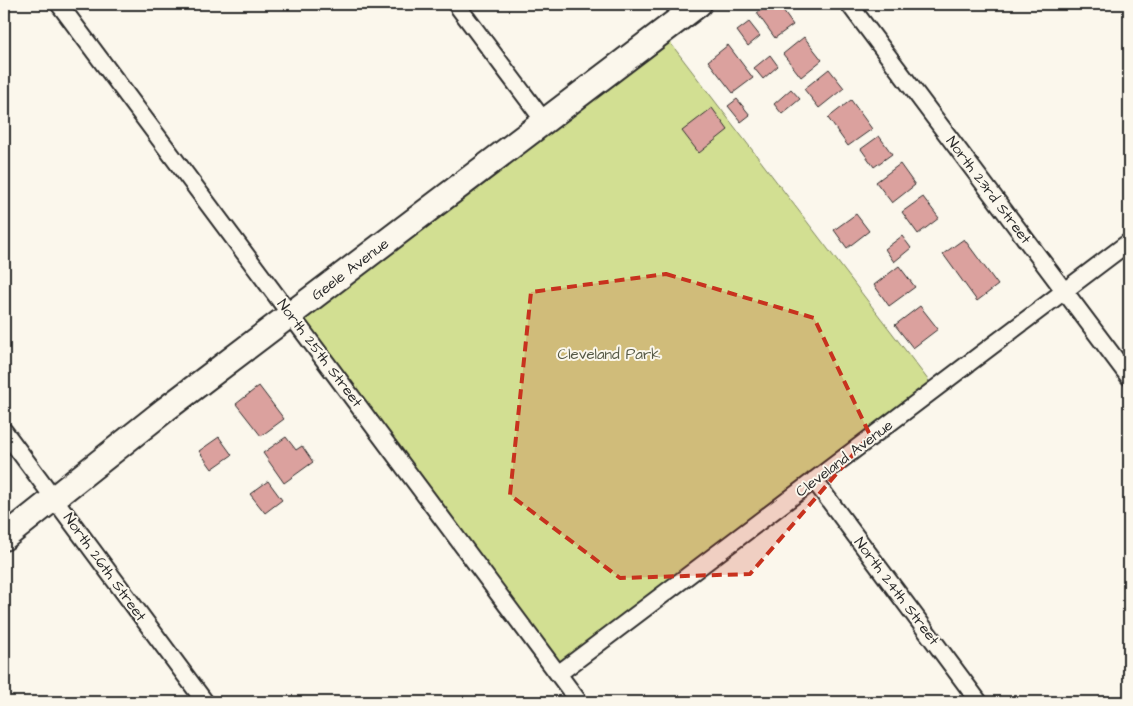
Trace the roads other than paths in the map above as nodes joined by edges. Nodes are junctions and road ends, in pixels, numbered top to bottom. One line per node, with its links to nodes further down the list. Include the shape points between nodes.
1 (59, 4): 8 (street, North 25th Street)
2 (456, 4): 5 (street)
3 (699, 4): 5 (street, Geele Avenue)
4 (849, 4): 7 (street, North 23rd Street)
5 (544, 121): 8 (street, Geele Avenue)
6 (1129, 242): 7 (street, Cleveland Avenue)
7 (1065, 291): 9 (street, North 23rd Street); 11 (street, Cleveland Avenue)
8 (291, 314): 12 (street, Geele Avenue); 14 (street, North 25th Street)
9 (1129, 377)
10 (4, 431): 12 (street, North 26th Street)
11 (814, 480): 14 (street, Cleveland Avenue); 17 (street, North 24th Street)
12 (54, 498): 13 (street, Geele Avenue); 15 (street, North 26th Street)
13 (4, 538)
14 (558, 674): 16 (street, North 25th Street)
15 (205, 702)
16 (580, 702)
17 (979, 702)

